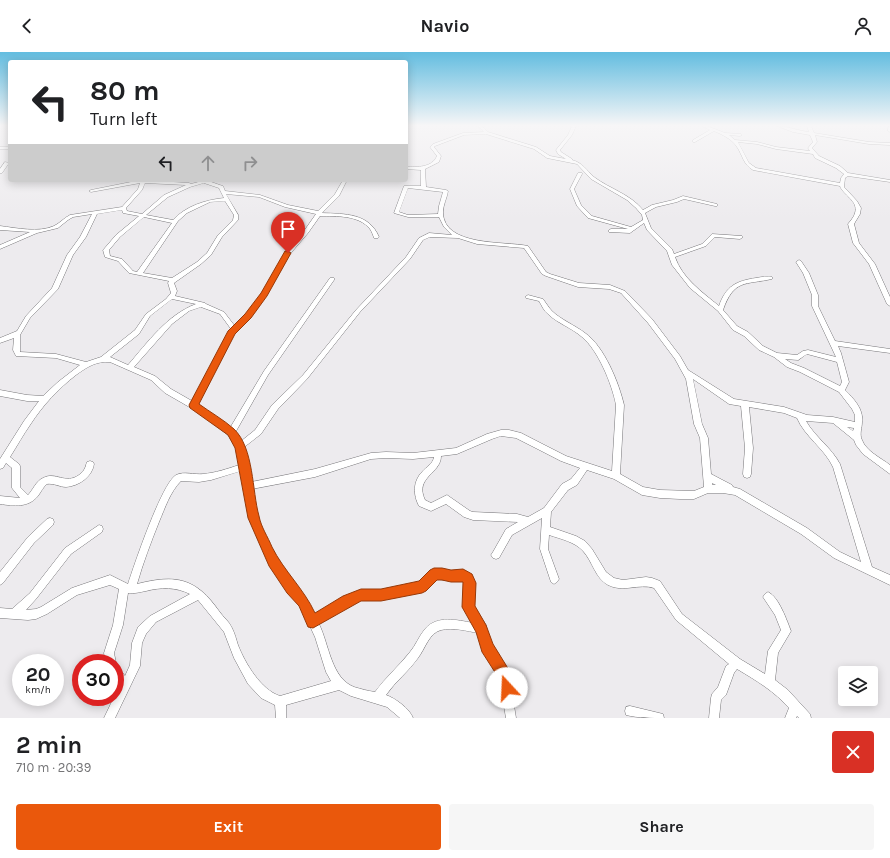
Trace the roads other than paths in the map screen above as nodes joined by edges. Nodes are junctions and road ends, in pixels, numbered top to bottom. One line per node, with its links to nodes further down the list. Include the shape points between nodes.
1 (438, 157): 11 (street, via 438,160)
2 (550, 157): 6 (street)
3 (565, 157): 6 (street)
4 (743, 157): 24 (street, via 746,163 755,169)
5 (820, 157): 14 (street)
6 (573, 162): 9 (street)
7 (0, 163): 8 (street)
8 (8, 163): 12 (street)
9 (582, 167): 13 (street); 15 (street)
10 (408, 168): 11 (street)
11 (423, 169): 25 (street)
12 (0, 172)
13 (580, 174): 15 (street); 39 (street, via 572,188 581,209 593,218)
14 (847, 174): 16 (street); 24 (street)
15 (593, 178): 32 (street, via 629,199)
16 (890, 181)
17 (134, 182): 26 (street)
18 (142, 182): 30 (street, via 140,189)
19 (163, 182): 23 (street)
20 (201, 182): 23 (street)
21 (207, 182): 27 (street, via 221,187)
22 (344, 182): 33 (street, via 337,195)
23 (193, 185): 35 (street, via 166,196)
24 (842, 185): 57 (street, via 858,208 851,224 856,243 872,264)
25 (424, 188): 34 (street, via 446,191); 34 (street, via 406,187 396,213 408,216)
26 (91, 191)
27 (223, 192): 28 (street); 33 (street, via 260,196)
28 (226, 199): 36 (street, via 209,201 194,207); 51 (street, via 236,215 235,220 220,236 209,254)
29 (715, 205): 32 (street, via 684,197 654,206)
30 (124, 208): 31 (street); 35 (street, via 125,212)
31 (95, 213): 41 (street, via 72,216 56,227); 60 (street, via 70,255 55,289 28,317)
32 (642, 213): 37 (street)
33 (319, 214): 42 (street, via 362,221); 59 (street, via 288,253 248,316)
34 (440, 214): 43 (street, via 448,230)
35 (144, 216): 36 (street); 48 (street, via 118,236 106,250 108,257 120,260 131,272)
36 (174, 222): 48 (street)
37 (646, 222): 39 (street); 46 (street)
38 (0, 228): 41 (street)
39 (632, 229): 40 (street, via 624,232)
40 (611, 231)
41 (36, 232): 45 (street)
42 (376, 237)
43 (460, 237): 69 (street, via 491,245 526,247 548,275 578,285 610,287 623,292 650,321); 82 (street, via 438,234 424,236 408,258 358,311 305,377 275,407 258,432)
44 (740, 237): 46 (street, via 714,235 704,245)
45 (0, 247)
46 (674, 256): 55 (street, via 678,269 692,287)
47 (799, 262): 62 (street, via 806,273 818,311)
48 (140, 274): 51 (street)
49 (770, 278): 56 (street, via 737,284 728,291)
50 (332, 279): 80 (street, via 266,373)
51 (173, 280): 52 (street)
52 (172, 296): 54 (street); 65 (street, via 151,311 137,332)
53 (528, 298): 91 (street, via 541,300 550,313 590,340 601,355 620,405)
54 (203, 304): 59 (street, via 222,313); 68 (street, via 187,310 170,322)
55 (713, 304): 56 (street); 58 (street)
56 (722, 304): 58 (street)
57 (890, 304)
58 (720, 310): 64 (street, via 735,328 764,350)
59 (234, 329): 76 (street)
60 (17, 335): 61 (street); 67 (street, via 18,354 56,356)
61 (0, 341)
62 (834, 344): 63 (street); 66 (street)
63 (890, 351)
64 (776, 355): 66 (street, via 798,358 809,352); 72 (street, via 789,365)
65 (103, 359): 67 (street); 68 (street)
66 (840, 360): 72 (street, via 846,382)
67 (86, 364): 74 (street)
68 (130, 367): 76 (street, via 153,378 168,391)
69 (686, 372): 70 (street); 71 (street)
70 (703, 383): 71 (street); 75 (street, via 732,402)
71 (691, 386): 92 (street, via 698,424 704,438)
72 (841, 390): 79 (street, via 858,412)
73 (0, 393): 74 (street)
74 (45, 399): 84 (street)
75 (745, 404): 77 (street, via 784,410); 90 (street, via 749,448)
76 (194, 405): 80 (street)
77 (800, 416): 78 (street); 104 (street, via 808,432 838,466)
78 (833, 420): 79 (street); 81 (street)
79 (858, 426): 81 (street)
80 (231, 433): 82 (street)
81 (857, 438): 89 (street, via 864,450)
82 (240, 447): 87 (street)
83 (437, 453): 88 (street, via 457,451 490,436 509,433); 93 (street, via 371,456 315,473); 99 (street, via 436,464 423,476 419,486 422,503 431,507 447,499 473,516)
84 (6, 458): 86 (street); 97 (street, via 16,466 16,488)
85 (90, 464): 97 (street, via 88,473 71,482 47,480)
86 (0, 466)
87 (244, 467): 93 (street); 108 (street, via 228,473 195,478 181,477 173,481)
88 (585, 467): 91 (street); 98 (street, via 574,482 560,492)
89 (890, 470)
90 (747, 474)
91 (616, 476): 94 (street, via 642,490 660,494 694,495)
92 (707, 476): 94 (street); 95 (street)
93 (247, 486): 113 (street, via 253,518 273,562 303,602)
94 (708, 489): 95 (street)
95 (732, 490): 104 (street, via 760,504 837,554)
96 (0, 500): 97 (street, via 18,503)
97 (28, 500)
98 (547, 511): 99 (street); 102 (street)
99 (528, 521): 103 (street, via 509,532)
100 (50, 522): 106 (street, via 31,540)
101 (99, 529): 112 (street, via 68,551 33,596)
102 (546, 530): 105 (street, via 544,548); 116 (street, via 579,542 586,548 597,568 612,582 657,584 679,617)
103 (496, 555)
104 (868, 570): 107 (street)
105 (554, 579)
106 (0, 580)
107 (890, 580)
108 (128, 588): 109 (street, via 170,582); 112 (street, via 110,580 76,591 36,614); 115 (street)
109 (198, 594): 118 (street, via 162,613 142,631 137,643 135,666); 121 (street, via 208,601 229,630 247,673 259,689 274,700)
110 (768, 597): 117 (street, via 786,631 774,651)
111 (0, 613): 112 (street)
112 (14, 614)
113 (313, 622): 114 (street, via 348,600 361,595 381,595 422,587 434,574 442,574 463,575 468,578 469,607); 119 (street, via 331,672)
114 (482, 629): 120 (street, via 451,624 432,629); 127 (street, via 487,647 504,675)
115 (110, 654)
116 (736, 663): 117 (street); 129 (street, via 716,698)
117 (769, 682): 122 (street)
118 (126, 683): 124 (street)
119 (340, 684): 120 (street, via 351,691); 121 (street)
120 (378, 698): 126 (street, via 390,702)
121 (280, 701): 125 (street)
122 (796, 707): 130 (street); 131 (street)
123 (630, 711): 128 (street)
124 (109, 718)
125 (281, 718)
126 (408, 718)
127 (511, 718)
128 (659, 718)
129 (714, 718)
130 (790, 718)
131 (806, 718)

